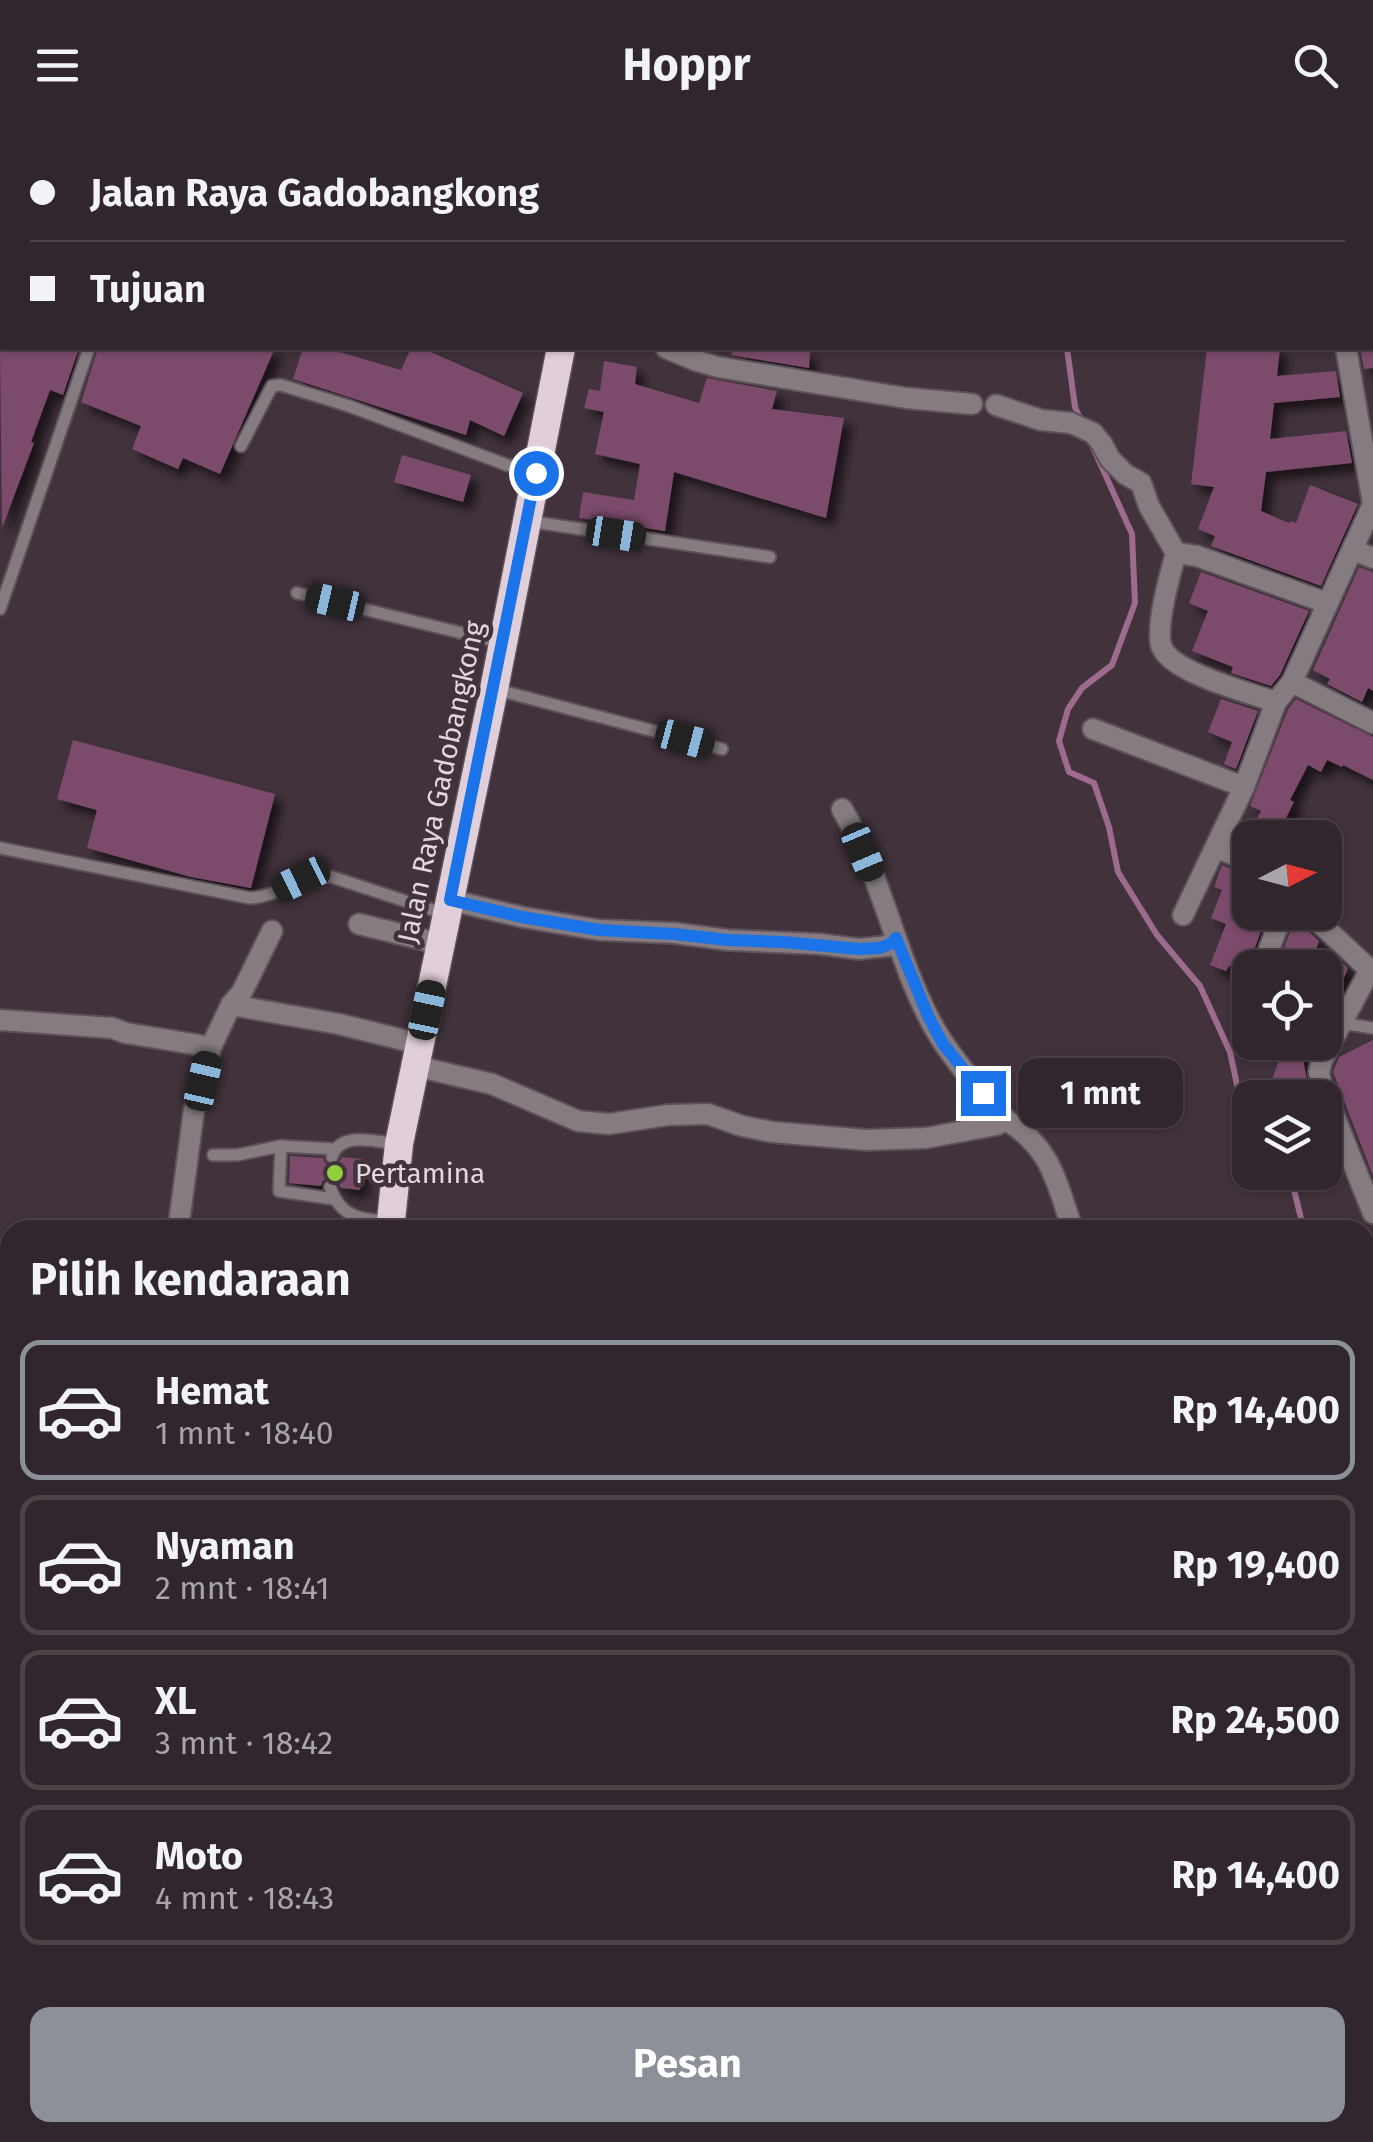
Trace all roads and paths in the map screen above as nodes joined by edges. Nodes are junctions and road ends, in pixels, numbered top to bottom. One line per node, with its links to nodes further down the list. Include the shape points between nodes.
1 (87, 350): 17 (lane)
2 (561, 350): 8 (highway, Jalan Raya Gadobangkong)
3 (670, 350): 5 (street, via 718,367)
4 (1346, 350): 9 (street)
5 (972, 404)
6 (996, 405): 12 (street, via 1093,433 1110,460 1141,484)
7 (242, 446): 8 (lane, via 272,386 281,385)
8 (536, 473): 10 (highway, Jalan Raya Gadobangkong)
9 (1373, 504): 11 (street)
10 (527, 521): 13 (lane); 18 (highway, Jalan Raya Gadobangkong)
11 (1352, 550): 14 (street); 16 (street)
12 (1176, 553): 16 (street); 21 (street, via 1160,633 1165,654 1184,668)
13 (770, 558)
14 (1373, 558)
15 (297, 593): 18 (lane)
16 (1327, 603): 19 (street)
17 (0, 608)
18 (503, 642): 20 (highway, Jalan Raya Gadobangkong)
19 (1292, 682): 21 (street); 22 (street)
20 (494, 688): 24 (lane); 30 (highway, Jalan Raya Gadobangkong)
21 (1276, 702): 25 (street)
22 (1373, 723)
23 (1094, 729): 25 (street)
24 (722, 748)
25 (1244, 787): 27 (street)
26 (842, 809): 35 (street)
27 (1216, 847): 29 (street); 31 (street)
28 (0, 848): 30 (lane, via 250,898 316,876)
29 (1232, 854)
30 (449, 907): 35 (street, via 599,930 728,940 859,949 880,948); 36 (highway, Jalan Raya Gadobangkong)
31 (1184, 915)
32 (360, 924): 36 (street)
33 (272, 930): 38 (street)
34 (1327, 930): 37 (street)
35 (896, 938): 46 (street, via 943,1044)
36 (441, 944): 44 (highway, Jalan Raya Gadobangkong)
37 (1371, 971): 40 (street)
38 (231, 1005): 43 (street); 44 (street, via 339,1024)
39 (0, 1020): 43 (street, via 112,1028)
40 (1342, 1020)
41 (1342, 1022): 42 (lane)
42 (1373, 1028)
43 (211, 1046): 51 (street, via 194,1110)
44 (417, 1055): 46 (street, via 578,1120 609,1124 708,1114 772,1132 867,1140 926,1138); 47 (highway, Jalan Raya Gadobangkong)
45 (1322, 1060): 50 (street, via 1321,1083)
46 (1006, 1120): 54 (street, via 1040,1148)
47 (399, 1144): 48 (lane, via 351,1140 333,1152); 53 (highway, Jalan Raya Gadobangkong)
48 (281, 1146): 49 (lane); 52 (lane, via 279,1191 332,1193 342,1210)
49 (213, 1155)
50 (1373, 1213)
51 (179, 1220)
52 (367, 1220)
53 (391, 1220)
54 (1069, 1220)

